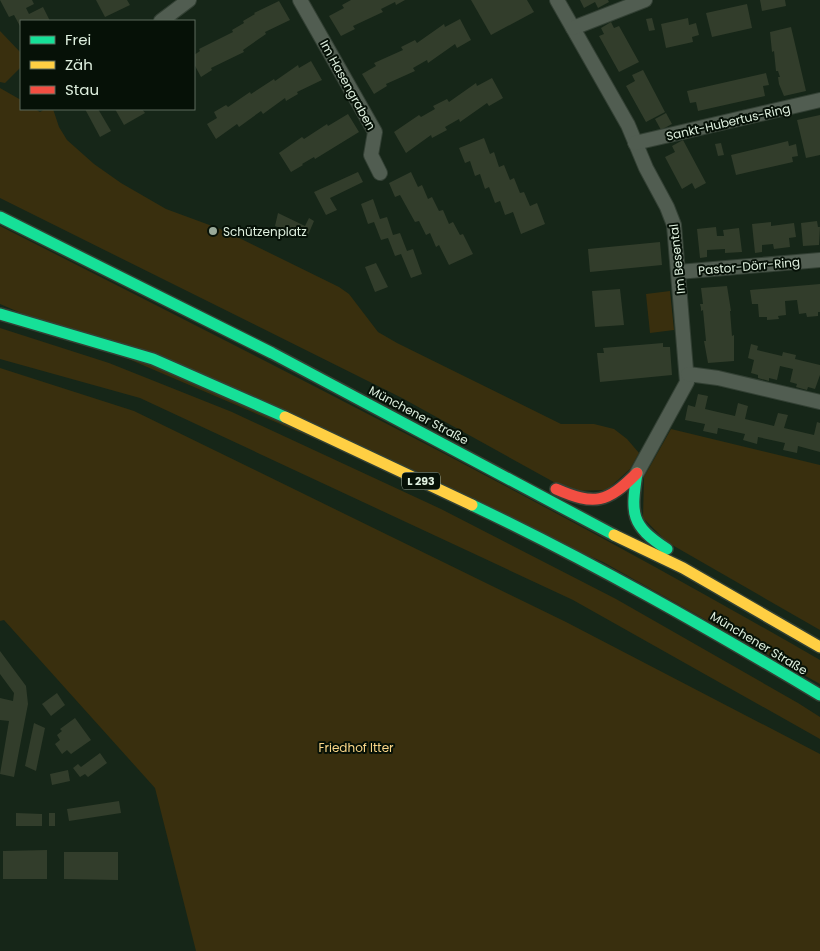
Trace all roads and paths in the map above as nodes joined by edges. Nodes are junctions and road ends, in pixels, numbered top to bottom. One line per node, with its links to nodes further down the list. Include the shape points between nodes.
1 (189, 0): 5 (street)
2 (300, 0): 9 (street, Im Hasengraben, via 375,132 371,155)
3 (557, 0): 6 (street, Im Besental)
4 (645, 0): 6 (street)
5 (161, 20)
6 (573, 28): 8 (street, Im Besental)
7 (820, 100): 8 (street, Sankt-Hubertus-Ring)
8 (635, 143): 12 (street, Im Besental, via 672,218)
9 (380, 173)
10 (0, 217): 17 (main road, Münchener Straße, via 272,352)
11 (820, 260): 12 (street, Pastor-Dörr-Ring)
12 (678, 272): 14 (street, Im Besental)
13 (0, 314): 20 (main road, Münchener Straße / L 293, via 152,360 350,447 537,536 704,626)
14 (688, 374): 15 (street); 16 (street, Im Besental, via 682,394)
15 (820, 402)
16 (637, 473): 17 (main road, via 611,497 595,501 579,500 544,484); 18 (main road, via 633,519 645,535 675,553)
17 (516, 482): 18 (main road, Münchener Straße)
18 (683, 568): 19 (main road, Münchener Straße)
19 (820, 647)
20 (820, 695)

